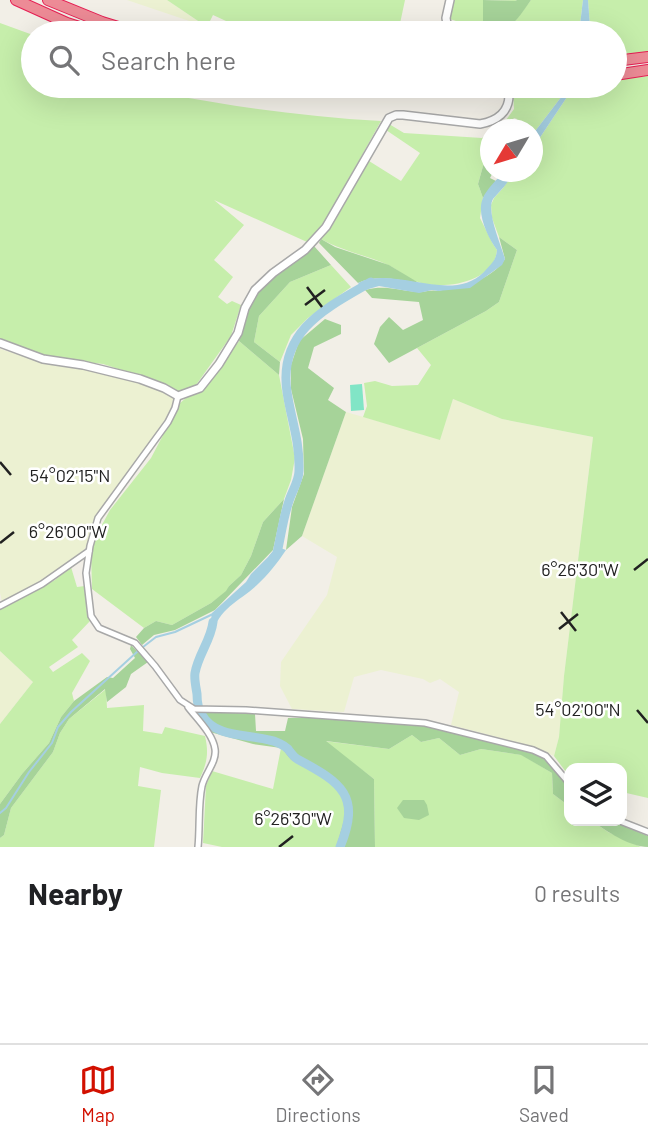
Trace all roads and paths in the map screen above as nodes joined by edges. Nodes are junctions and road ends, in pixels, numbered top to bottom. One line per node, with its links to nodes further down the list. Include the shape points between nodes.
1 (16, 0): 4 (highway)
2 (48, 0): 5 (highway)
3 (450, 0): 6 (street)
4 (63, 21)
5 (100, 21)
6 (446, 21)
7 (648, 57): 8 (highway)
8 (627, 60)
9 (648, 70): 10 (highway)
10 (627, 73)
11 (509, 98): 13 (street, via 503,113 490,122 389,118 326,227 255,290 238,333 219,364 200,388)
12 (0, 343): 13 (street, via 43,359 140,379)
13 (178, 396): 14 (street, via 168,422 98,519)
14 (89, 551): 15 (street); 16 (street, via 86,573 91,617 99,628 135,643)
15 (0, 606)
16 (191, 708): 17 (street, via 425,723 546,755); 20 (street, via 216,751 201,790)
17 (564, 777)
18 (627, 824): 19 (street)
19 (648, 832)
20 (198, 847)

